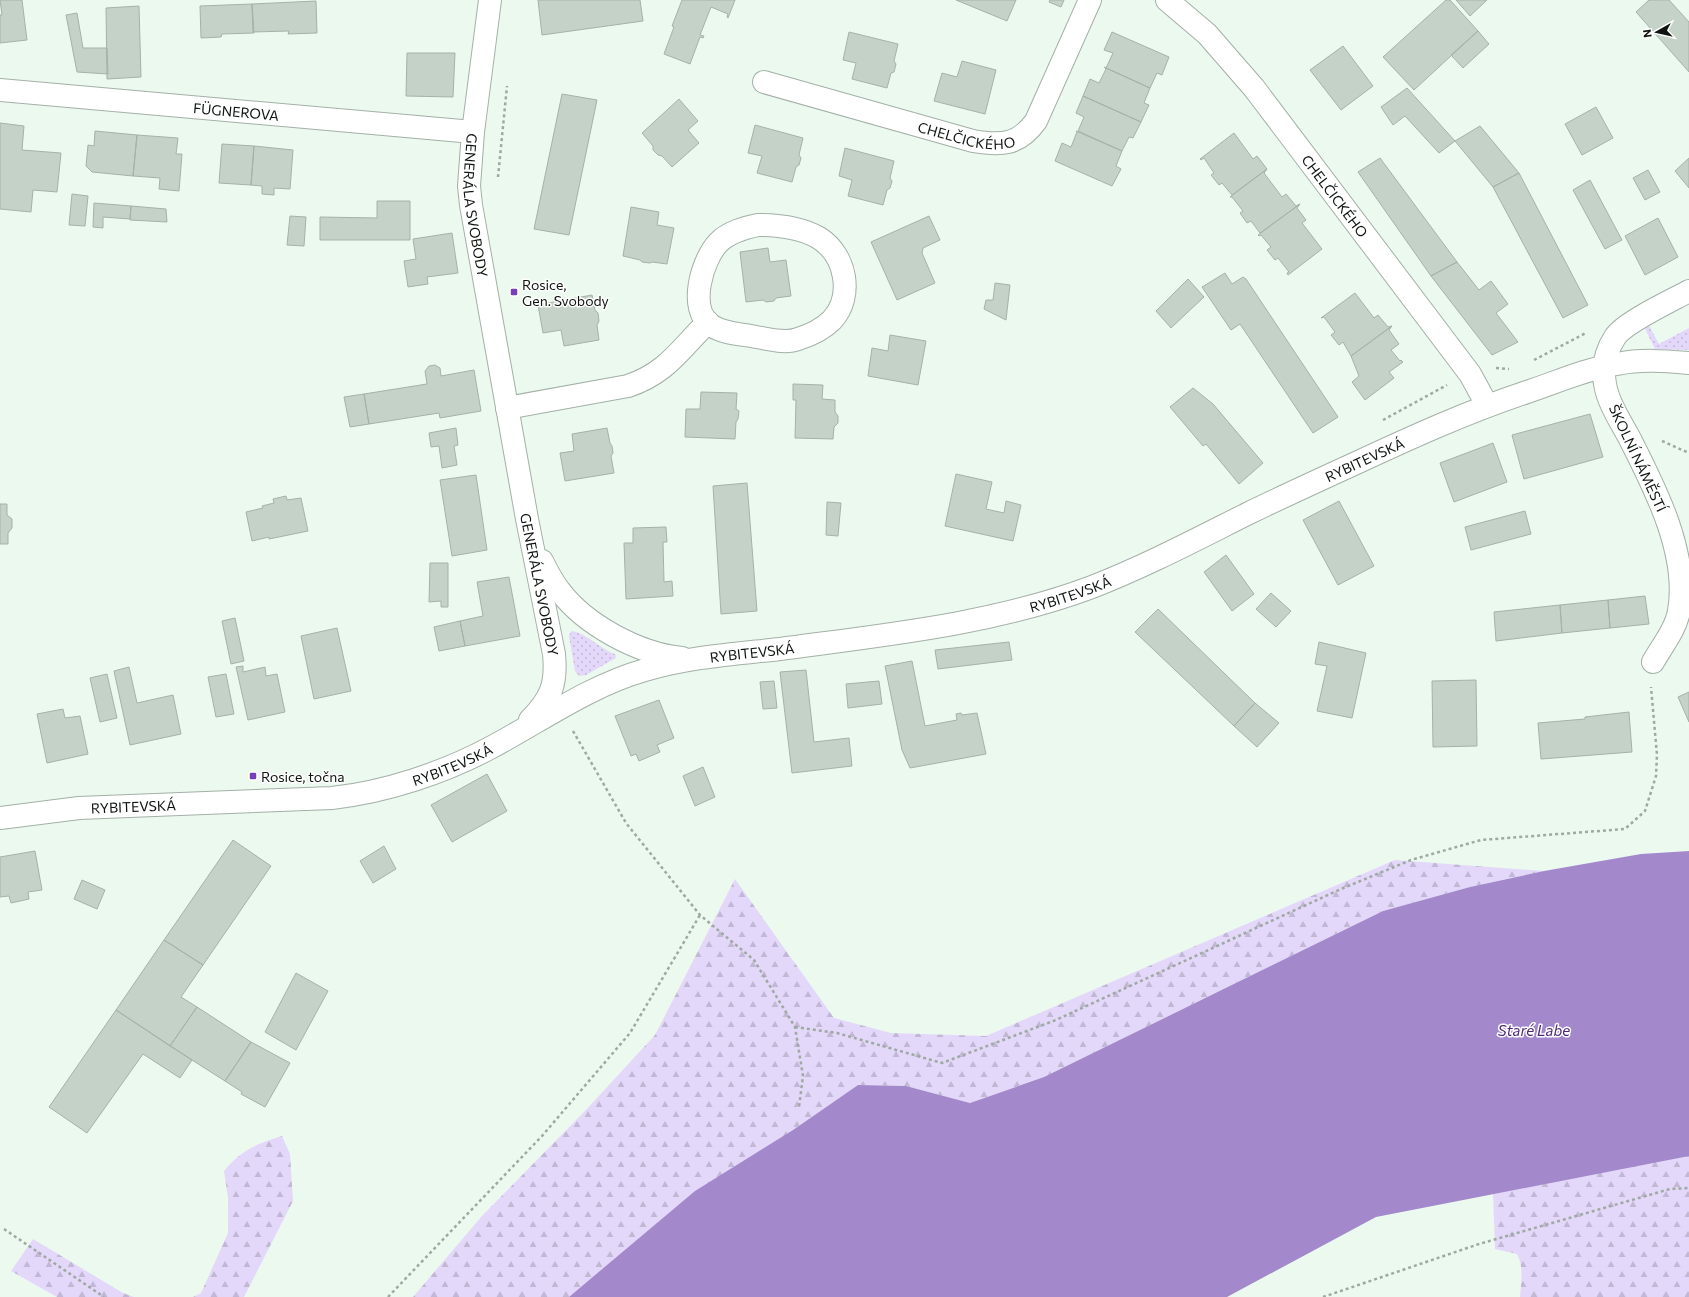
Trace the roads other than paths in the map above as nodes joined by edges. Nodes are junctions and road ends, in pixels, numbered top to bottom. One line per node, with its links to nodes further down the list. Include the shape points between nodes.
1 (490, 0): 6 (street, GENERÁLA SVOBODY)
2 (1090, 0): 4 (street, CHELČICKÉHO, via 1036,121 1021,137 1010,142 989,143 973,140)
3 (1167, 0): 11 (street, CHELČICKÉHO, via 1207,34 1254,88 1470,374)
4 (764, 82)
5 (0, 90): 6 (street, FÜGNEROVA)
6 (473, 132): 12 (street, GENERÁLA SVOBODY, via 469,186 471,205)
7 (1689, 291): 10 (street, ŠKOLNÍ NÁMĚSTÍ, via 1627,326 1615,337)
8 (708, 322): 8 (street, via 730,332 784,341 796,340 821,330 839,309 844,295 845,282 836,255 820,239 792,228 758,225 730,234 719,242 704,270 698,301); 12 (street, via 670,363 642,382)
9 (1689, 363): 10 (street, via 1640,361)
10 (1604, 367): 11 (street, RYBITEVSKÁ); 15 (street, ŠKOLNÍ NÁMĚSTÍ, via 1605,386 1656,490 1672,532 1677,556 1682,596 1679,613)
11 (1487, 405): 14 (street, RYBITEVSKÁ, via 1268,504 1125,573 1066,596 1035,606 922,629)
12 (507, 408): 13 (street, GENERÁLA SVOBODY)
13 (528, 519): 14 (street, via 538,556 559,591 596,624 628,642 657,653 682,658); 16 (street, GENERÁLA SVOBODY, via 554,654 555,678 553,688 542,708 522,727)
14 (715, 657): 16 (street, RYBITEVSKÁ, via 671,663 629,675 588,693)
15 (1653, 662)
16 (503, 740): 17 (street, RYBITEVSKÁ, via 475,755 424,776 352,796 79,808)
17 (0, 818)

